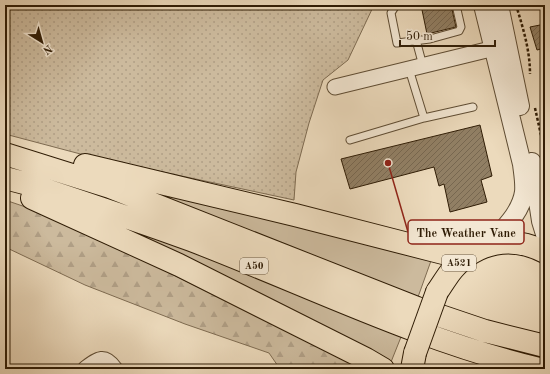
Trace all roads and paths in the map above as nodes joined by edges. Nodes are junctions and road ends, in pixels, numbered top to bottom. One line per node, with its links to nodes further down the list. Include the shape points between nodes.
1 (396, 5): 5 (lane, via 391,13 397,43)
2 (456, 5): 5 (lane, via 461,27 459,31)
3 (483, 5): 6 (street)
4 (499, 5): 6 (street)
5 (416, 40): 7 (lane)
6 (501, 47): 7 (street); 16 (street, via 530,149); 17 (street, via 522,164 524,193 512,219)
7 (416, 68): 8 (street); 10 (lane)
8 (335, 87)
9 (473, 107): 10 (lane)
10 (424, 118): 11 (lane)
11 (350, 140)
12 (5, 150): 19 (main road, via 71,162 296,215 443,254)
13 (5, 154): 20 (main road, A50, via 110,187 417,308 485,331)
14 (5, 178): 25 (main road, A50, via 191,240 391,322 502,360)
15 (5, 188): 24 (main road, via 178,265)
16 (545, 234)
17 (490, 244): 18 (main road, A521, via 514,242); 19 (main road, A521)
18 (545, 252)
19 (468, 255): 21 (main road, A521, bridge, via 452,270 437,292)
20 (545, 346)
21 (413, 361)
22 (85, 369): 23 (street, via 103,359)
23 (115, 369)
24 (383, 369)
25 (539, 369)

